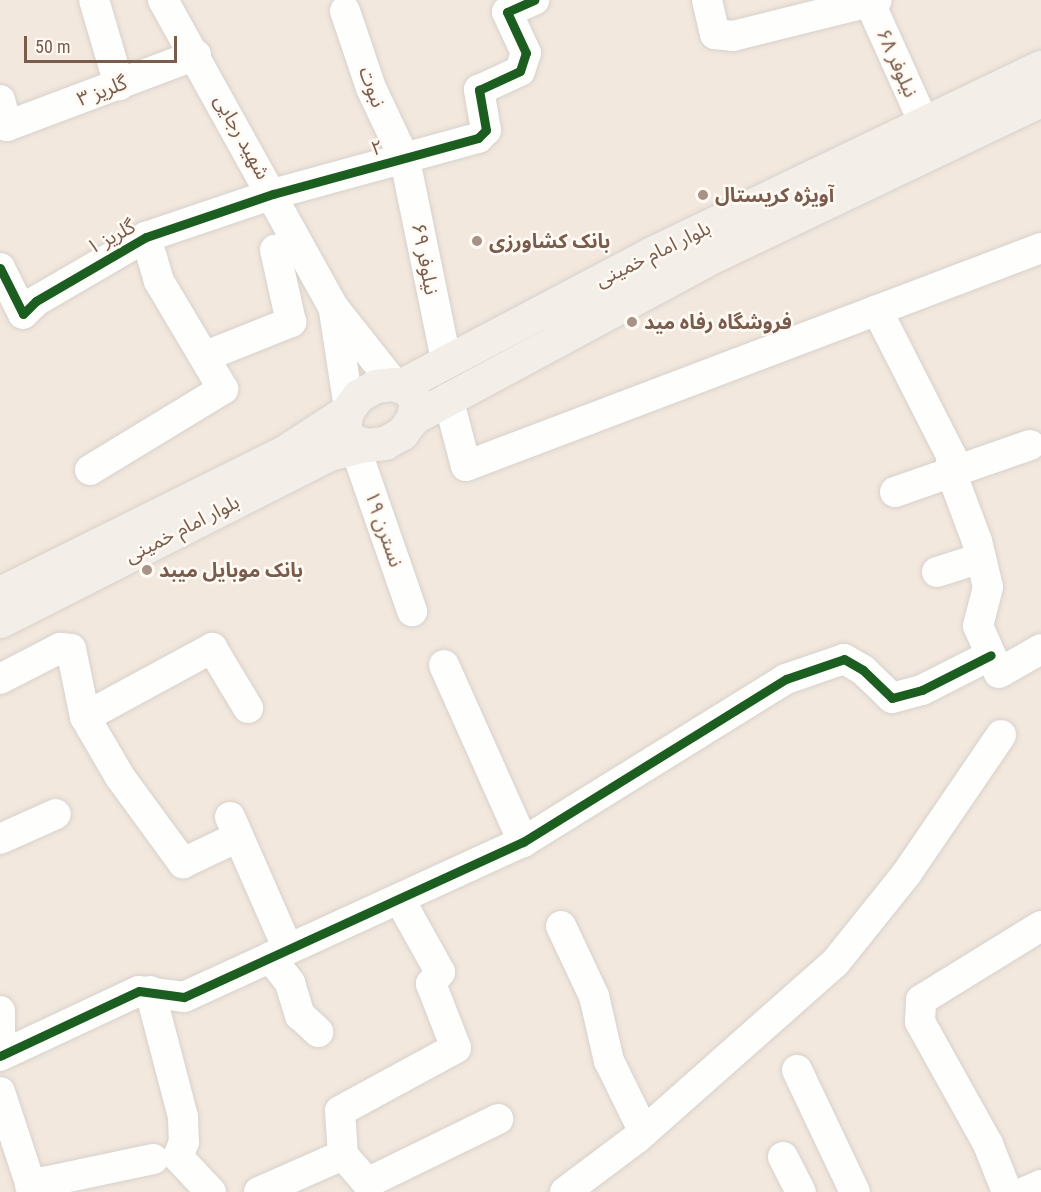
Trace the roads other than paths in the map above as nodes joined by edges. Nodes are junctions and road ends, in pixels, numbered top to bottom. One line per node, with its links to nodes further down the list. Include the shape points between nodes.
1 (94, 0): 9 (street)
2 (163, 0): 7 (street, شهید رجایی)
3 (707, 0): 4 (street, via 715,34 733,36)
4 (873, 1): 12 (street, نیلوفر ۶۸)
5 (514, 4): 13 (street, ۲, via 526,53 520,71 478,90 486,130 478,138)
6 (345, 11): 13 (street, نبوت, via 371,88)
7 (196, 55): 9 (street, گلریز ۳); 14 (street, شهید رجایی)
8 (1041, 67): 12 (main road, بلوار امام خمینی)
9 (119, 85): 11 (street, گلریز ۳)
10 (1041, 100): 24 (main road, بلوار امام خمینی, via 716,255)
11 (4, 113)
12 (924, 123): 22 (main road, بلوار امام خمینی, via 652,253)
13 (405, 159): 14 (street, ۲); 22 (street, نیلوفر ۶۹)
14 (273, 194): 15 (street, گلریز ۱); 19 (street, شهید رجایی)
15 (146, 237): 18 (street, گلریز ۱, via 36,301 23,314); 21 (street, via 159,281)
16 (1041, 248): 20 (street)
17 (275, 250): 21 (street, via 291,322)
18 (0, 268)
19 (334, 308): 23 (street); 25 (street)
20 (877, 310): 24 (street, via 466,466); 30 (street, via 951,455)
21 (206, 356): 29 (street, via 224,389)
22 (446, 359): 23 (main road, بلوار امام خمینی)
23 (397, 385): 25 (main road, via 375,386 358,396); 26 (main road, via 408,389 416,402)
24 (448, 398): 26 (main road, بلوار امام خمینی)
25 (348, 410): 28 (main road, via 344,427 351,440); 34 (main road, بلوار امام خمینی, via 284,452)
26 (413, 418): 28 (main road, via 393,438)
27 (1030, 445): 30 (street)
28 (361, 446): 35 (street, نسترن ۱۹); 36 (main road, بلوار امام خمینی, via 329,454)
29 (90, 470)
30 (951, 472): 31 (street); 32 (street)
31 (895, 492)
32 (981, 558): 33 (street); 38 (street, via 988,588 978,626)
33 (937, 572)
34 (0, 593)
35 (412, 610)
36 (0, 621)
37 (1041, 649): 38 (street, via 999,674)
38 (991, 655): 46 (street, via 922,690 892,699 863,670 844,659 786,679)
39 (444, 665): 46 (street)
40 (0, 679): 42 (street, via 60,648 71,649)
41 (248, 708): 42 (street, via 212,648)
42 (85, 717): 50 (street, via 120,777 183,863 234,827)
43 (1001, 735): 59 (street, via 906,873 835,963)
44 (56, 814): 45 (street)
45 (0, 839)
46 (523, 842): 47 (street)
47 (400, 900): 50 (street); 60 (street, via 440,972 431,984 456,1048 340,1111)
48 (561, 926): 59 (street, via 594,996 609,1061)
49 (1041, 926): 70 (street, via 921,1000 920,1022 988,1144)
50 (279, 953): 51 (street, via 184,997); 53 (street, via 300,1015)
51 (150, 991): 55 (street, via 139,991); 65 (street, via 183,1117 184,1142 178,1157)
52 (0, 1011): 54 (street)
53 (318, 1032)
54 (0, 1045)
55 (0, 1056)
56 (797, 1070): 69 (street)
57 (0, 1092): 64 (street)
58 (498, 1119): 60 (street, via 367,1183)
59 (644, 1132): 67 (street)
60 (343, 1155): 66 (street)
61 (783, 1157): 68 (street)
62 (153, 1160): 64 (street)
63 (1041, 1185): 71 (street)
64 (31, 1188)
65 (211, 1192)
66 (259, 1192)
67 (567, 1192)
68 (801, 1192)
69 (855, 1192)
70 (1007, 1192)
71 (1025, 1192)

